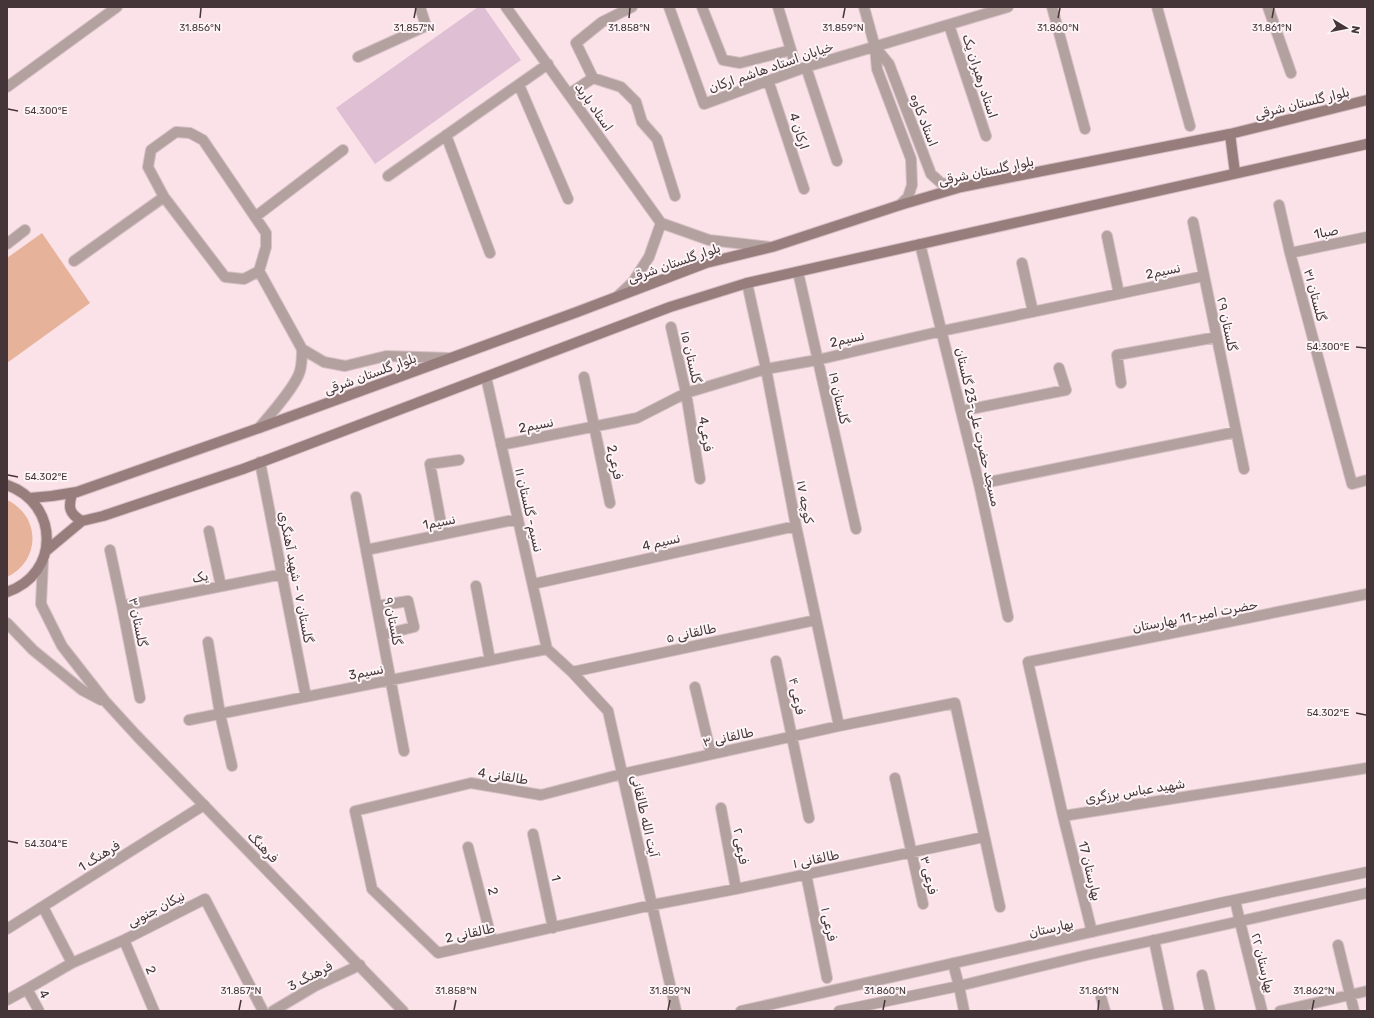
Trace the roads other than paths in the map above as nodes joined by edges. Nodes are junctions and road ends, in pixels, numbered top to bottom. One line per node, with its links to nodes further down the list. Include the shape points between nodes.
1 (117, 7): 23 (street)
2 (420, 7): 16 (street, via 426,26)
3 (506, 7): 17 (street, استاد باربد)
4 (632, 7): 20 (street, via 602,22 576,43)
5 (670, 7): 21 (street, خیابان استاد هاشم ارکان, via 704,104)
6 (702, 7): 15 (street, via 723,60 740,63)
7 (778, 7): 15 (street)
8 (864, 7): 14 (street, استاد کاوه)
9 (1008, 7): 13 (street, خیابان استاد هاشم ارکان)
10 (1052, 7): 27 (street)
11 (1157, 7): 26 (street)
12 (1268, 7): 19 (street)
13 (949, 25): 14 (street, خیابان استاد هاشم ارکان); 30 (street, استاد رهبران یک)
14 (875, 47): 18 (street, خیابان استاد هاشم ارکان); 36 (street, استاد کاوه, via 889,64 931,174 941,183); 41 (street, استاد کاوه, via 877,69 911,159 912,185 908,197)
15 (790, 50): 18 (street)
16 (358, 57)
17 (548, 64): 22 (street); 24 (street, استاد باربد)
18 (801, 69): 21 (street, خیابان استاد هاشم ارکان); 33 (street)
19 (1291, 73)
20 (593, 78): 24 (street); 38 (street, via 621,87 636,102 642,122 657,139)
21 (768, 80): 37 (street, ارکان 4)
22 (519, 85): 29 (street); 40 (street)
23 (7, 87)
24 (569, 94): 45 (street, استاد باربد)
25 (1367, 100): 28 (main road, بلوار گلستان شرقی)
26 (1190, 126)
27 (1085, 129)
28 (1230, 134): 34 (main road); 36 (main road, بلوار گلستان شرقی)
29 (446, 135): 35 (street); 52 (street)
30 (986, 136)
31 (1367, 144): 34 (main road)
32 (343, 150): 43 (street)
33 (837, 160)
34 (1235, 173): 50 (main road)
35 (388, 176)
36 (961, 187): 41 (main road, بلوار گلستان شرقی)
37 (804, 189)
38 (675, 196)
39 (164, 197): 43 (street, via 148,167 151,150 176,132 190,133 203,140); 54 (street); 56 (street, via 225,277 244,279)
40 (568, 199)
41 (900, 205): 51 (main road, بلوار گلستان شرقی)
42 (1279, 205): 53 (street, گلستان ۳۱)
43 (255, 217): 56 (street, via 266,234 266,247)
44 (1193, 222): 58 (street, گلستان ۲۹)
45 (661, 223): 51 (street, via 709,240); 61 (street, via 649,257 633,282)
46 (25, 230): 49 (street)
47 (1107, 236): 60 (street)
48 (1367, 237): 53 (street, صبا1)
49 (7, 244)
50 (920, 244): 57 (main road); 64 (street, مسجد حضرت علی-23 گلستان)
51 (772, 247): 61 (main road, بلوار گلستان شرقی, via 706,264)
52 (490, 253)
53 (1290, 253): 84 (street, گلستان ۳۱, via 1352,484)
54 (74, 261)
55 (1022, 263): 62 (street)
56 (259, 271): 66 (street)
57 (798, 272): 59 (main road); 68 (street, گلستان ۱۹)
58 (1204, 276): 60 (street, نسیم2); 65 (street, گلستان ۲۹)
59 (746, 283): 70 (street, کوچه ۱۷); 71 (main road, via 670,308)
60 (1119, 294): 62 (street, نسیم2)
61 (618, 297): 67 (main road, بلوار گلستان شرقی)
62 (1033, 312): 64 (street, نسیم2)
63 (670, 328): 74 (street, گلستان ۱۵)
64 (942, 331): 68 (street, نسیم2); 75 (street, مسجد حضرت علی-23 گلستان)
65 (1217, 338): 73 (street, via 1117,355); 78 (street, گلستان ۲۹)
66 (302, 349): 67 (street, via 324,362 345,366 386,356); 77 (street, via 300,373)
67 (451, 358): 77 (main road, بلوار گلستان شرقی)
68 (817, 360): 70 (street, نسیم2); 94 (street, گلستان ۱۹)
69 (1059, 368): 75 (street, via 1066,390)
70 (766, 369): 74 (street, نسیم2); 93 (street, کوچه ۱۷)
71 (486, 377): 79 (street, نسیم- گلستان ۱۱); 81 (main road)
72 (584, 377): 76 (street, فرعی2)
73 (1121, 383)
74 (686, 393): 76 (street, نسیم2, via 637,418); 83 (street, فرعی4)
75 (961, 411): 85 (street, مسجد حضرت علی-23 گلستان)
76 (594, 426): 79 (street, نسیم2); 90 (street, فرعی2)
77 (260, 428): 87 (main road, بلوار گلستان شرقی)
78 (1236, 432): 82 (street, گلستان ۲۹); 85 (street)
79 (501, 445): 91 (street, نسیم- گلستان ۱۱)
80 (459, 460): 96 (street, via 430,464)
81 (260, 462): 92 (main road, via 104,516); 100 (street, گلستان ۷ - شهید آهنگری)
82 (1244, 470)
83 (700, 479)
84 (1367, 480)
85 (979, 484): 108 (street, مسجد حضرت علی-23 گلستان)
86 (7, 485): 89 (main road)
87 (72, 494): 89 (main road, بلوار گلستان شرقی); 92 (main road, via 70,511)
88 (356, 497): 98 (street, گلستان ۹)
89 (30, 498): 99 (main road, via 45,522 47,536)
90 (610, 502)
91 (518, 519): 96 (street, نسیم1); 101 (street, نسیم- گلستان ۱۱)
92 (82, 521): 99 (main road)
93 (796, 526): 101 (street, نسیم 4); 109 (street, کوچه ۱۷)
94 (856, 530)
95 (209, 531): 102 (street)
96 (444, 534): 98 (street, نسیم1)
97 (110, 550): 106 (street, گلستان ۳)
98 (366, 550): 107 (street, گلستان ۹)
99 (44, 556): 104 (main road, via 33,577 18,589); 121 (street, فرهنگ, via 41,604 62,646)
100 (283, 574): 102 (street, یک); 119 (street, گلستان ۷ - شهید آهنگری)
101 (533, 584): 113 (street, نسیم- گلستان ۱۱)
102 (221, 586): 106 (street, یک)
103 (476, 586): 114 (street)
104 (7, 592)
105 (1367, 594): 135 (street, حضرت امیر-11 بهارستان, via 1028,662)
106 (122, 606): 120 (street, گلستان ۳)
107 (377, 606): 111 (street, گلستان ۹); 111 (street, via 408,601 414,626)
108 (1008, 617)
109 (816, 620): 116 (street, طالقانی ۵); 124 (street, کوچه ۱۷)
110 (7, 623): 121 (street, فرهنگ, via 33,650 82,690)
111 (382, 635): 117 (street, گلستان ۹)
112 (208, 642): 122 (street)
113 (547, 649): 114 (street, نسیم3); 116 (street, آیت الله طالقانی)
114 (490, 660): 117 (street, نسیم3)
115 (776, 661): 125 (street, فرعی ۴)
116 (572, 672): 130 (street, آیت الله طالقانی, via 608,711)
117 (391, 680): 119 (street, نسیم3); 126 (street, گلستان ۹)
118 (695, 687): 127 (street)
119 (306, 697): 122 (street, نسیم3)
120 (140, 698)
121 (105, 701): 132 (street, فرهنگ)
122 (220, 714): 123 (street, نسیم3); 128 (street)
123 (189, 720)
124 (840, 726): 125 (street, طالقانی ۳); 138 (street, طالقانی ۳, via 955,703)
125 (792, 736): 127 (street, طالقانی ۳); 136 (street, فرعی ۴)
126 (404, 751)
127 (711, 754): 130 (street, طالقانی ۳)
128 (232, 766)
129 (1367, 768): 135 (street, شهید عباس برزگری)
130 (622, 774): 134 (street, طالقانی 4, via 541,795 471,783); 147 (street, آیت الله طالقانی)
131 (894, 778): 140 (street)
132 (204, 805): 148 (street, فرهنگ 1); 160 (street, فرهنگ)
133 (721, 808): 143 (street, فرعی ۲)
134 (356, 811): 156 (street, طالقانی 2, via 372,889 438,953)
135 (1063, 816): 153 (street, بهارستان 17)
136 (809, 818)
137 (533, 834): 151 (street, 1)
138 (984, 837): 140 (street, طالقانی ۱); 149 (street)
139 (468, 847): 156 (street, 2)
140 (911, 853): 142 (street, طالقانی ۱); 146 (street, فرعی ۳)
141 (1367, 872): 145 (street, بهارستان)
142 (806, 874): 143 (street, طالقانی ۱); 162 (street, فرعی ۱)
143 (736, 889): 147 (street, طالقانی ۱)
144 (1367, 893): 150 (street)
145 (1235, 900): 150 (street, بهارستان ۲۲); 153 (street, بهارستان)
146 (923, 904)
147 (652, 905): 151 (street, طالقانی 2); 174 (street, آیت الله طالقانی)
148 (43, 907): 152 (street, فرهنگ 1); 158 (street)
149 (1000, 907)
150 (1240, 922): 155 (street); 181 (street, بهارستان ۲۲)
151 (554, 928): 156 (street, طالقانی 2)
152 (7, 929)
153 (1092, 932): 159 (street, بهارستان)
154 (124, 940): 158 (street, نیکان جنوبی); 170 (street, 2); 171 (street, نیکان جنوبی, via 205,899)
155 (1154, 940): 163 (street); 179 (street)
156 (492, 941)
157 (1338, 945): 166 (street)
158 (72, 963): 164 (street, نیکان جنوبی)
159 (954, 963): 163 (street); 175 (street, بهارستان)
160 (360, 965): 172 (street, فرهنگ 3, via 315,986); 173 (street, فرهنگ)
161 (1202, 976): 180 (street)
162 (827, 978)
163 (958, 986): 176 (street); 177 (street)
164 (27, 989): 168 (street, نیکان جنوبی); 169 (street, 4)
165 (1367, 991): 166 (street)
166 (1350, 995): 182 (street); 183 (street)
167 (1101, 997): 178 (street)
168 (7, 1000)
169 (39, 1011)
170 (154, 1011)
171 (263, 1011)
172 (273, 1011)
173 (403, 1011)
174 (676, 1011)
175 (741, 1011)
176 (839, 1011)
177 (964, 1011)
178 (1104, 1011)
179 (1169, 1011)
180 (1210, 1011)
181 (1262, 1011)
182 (1280, 1011)
183 (1354, 1011)

